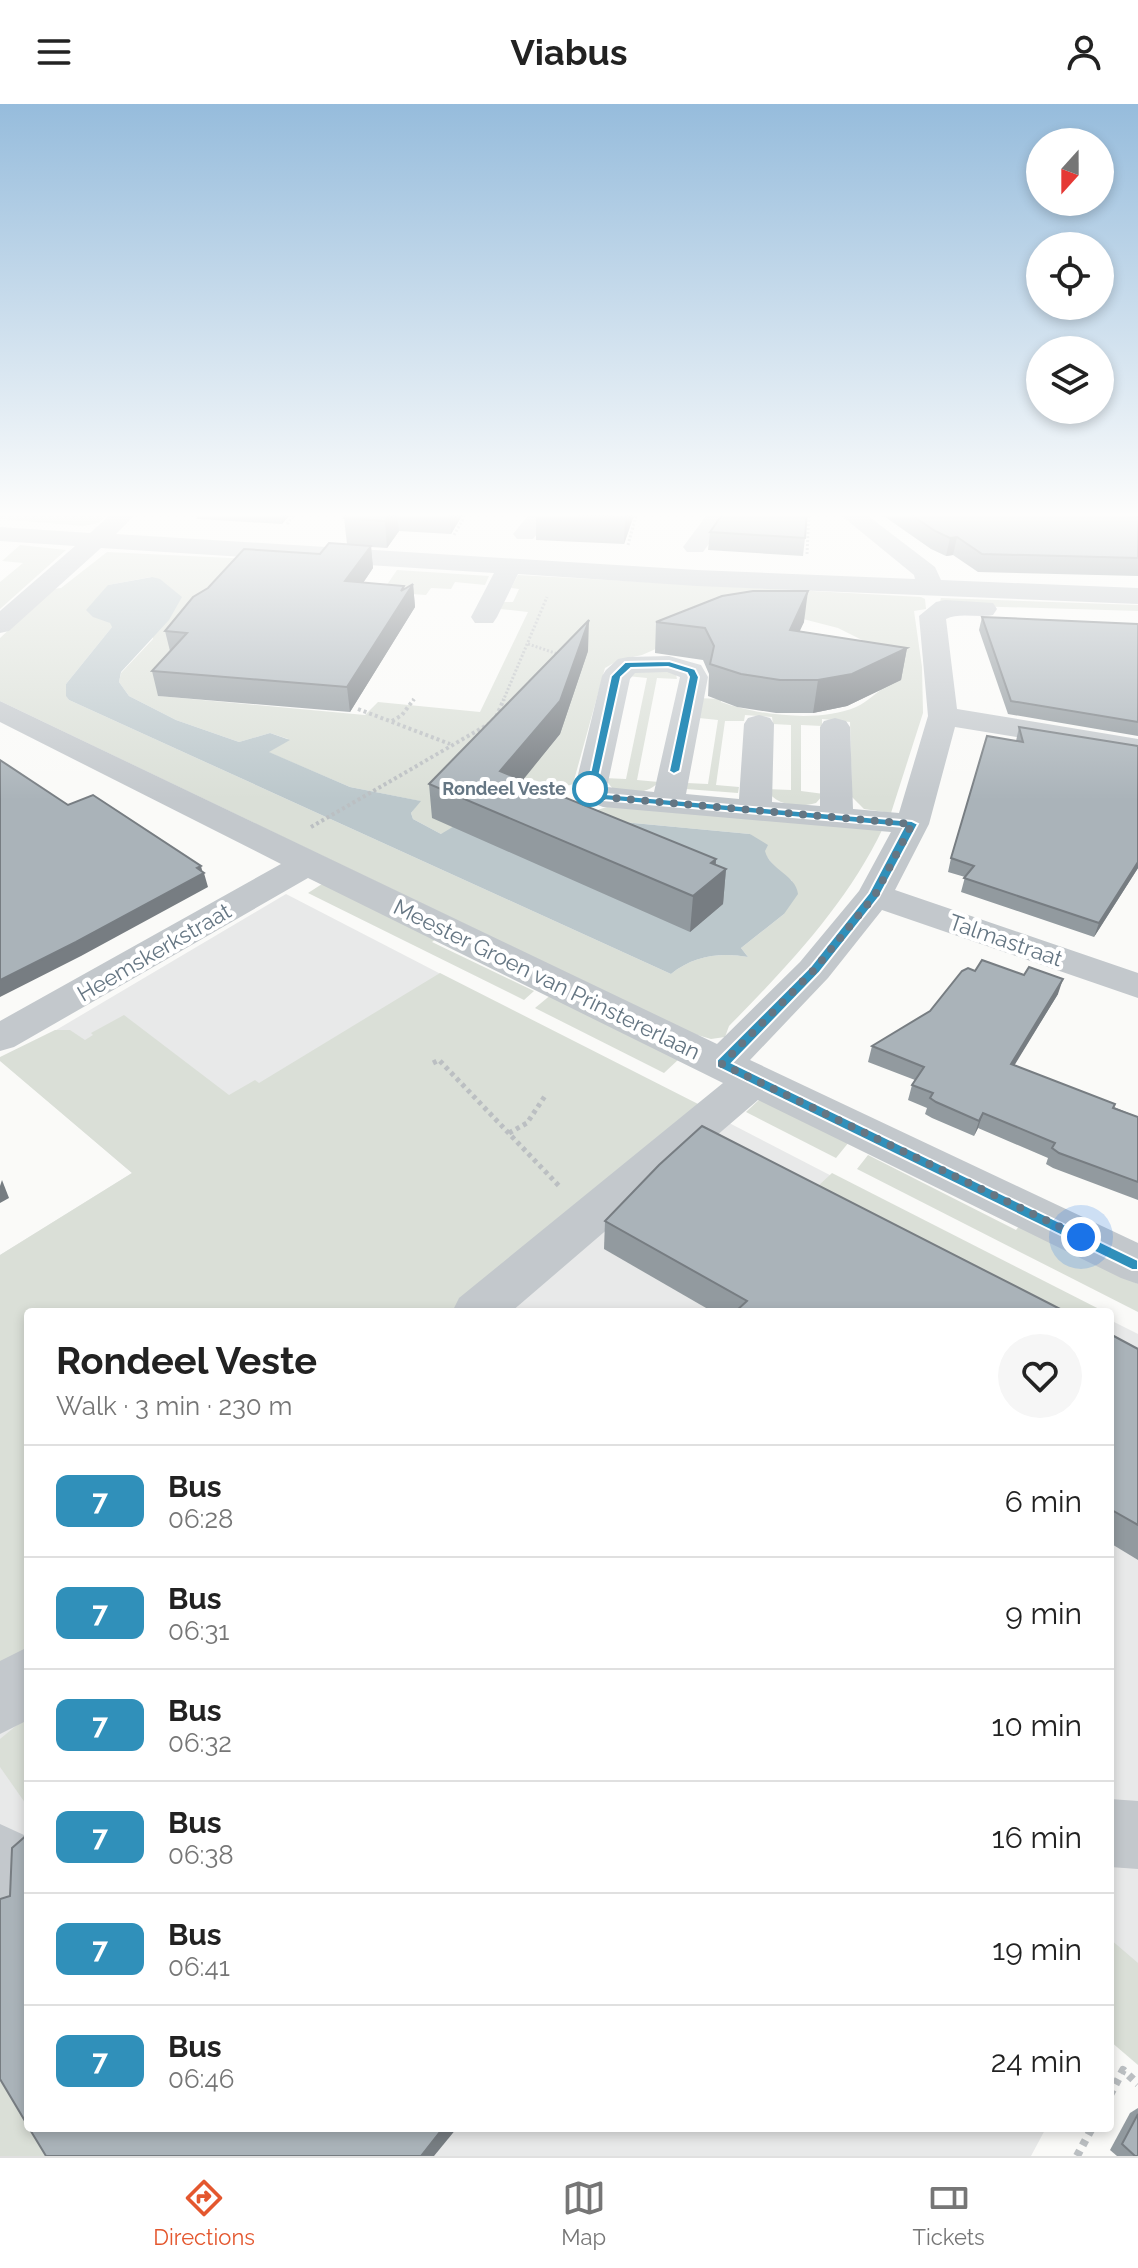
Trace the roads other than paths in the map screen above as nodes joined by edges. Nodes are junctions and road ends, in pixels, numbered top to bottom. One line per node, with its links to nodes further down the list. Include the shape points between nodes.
1 (20, 608): 7 (street)
2 (489, 608): 6 (street)
3 (933, 608): 9 (street)
4 (957, 608): 5 (street)
5 (1138, 615)
6 (484, 617)
7 (0, 625)
8 (0, 710): 17 (street, Meester Groen van Prinstererlaan)
9 (943, 716): 12 (street); 16 (street)
10 (759, 724): 14 (street)
11 (835, 727): 15 (street)
12 (1138, 748)
13 (668, 802): 13 (street, via 603,797 590,791 619,671 628,665 681,667 694,677); 14 (street)
14 (755, 809): 15 (street)
15 (837, 816): 16 (street)
16 (912, 824): 18 (street)
17 (307, 864): 20 (street, Heemskerkstraat); 21 (street, Meester Groen van Prinstererlaan)
18 (875, 895): 19 (street, Talmastraat); 21 (street)
19 (1138, 986)
20 (0, 1038)
21 (739, 1071): 22 (street, Meester Groen van Prinstererlaan); 23 (street, via 589,1218)
22 (1138, 1265)
23 (482, 1308)
24 (24, 1681): 25 (street)
25 (0, 1702)
26 (1114, 1833): 27 (street)
27 (1138, 1835)

